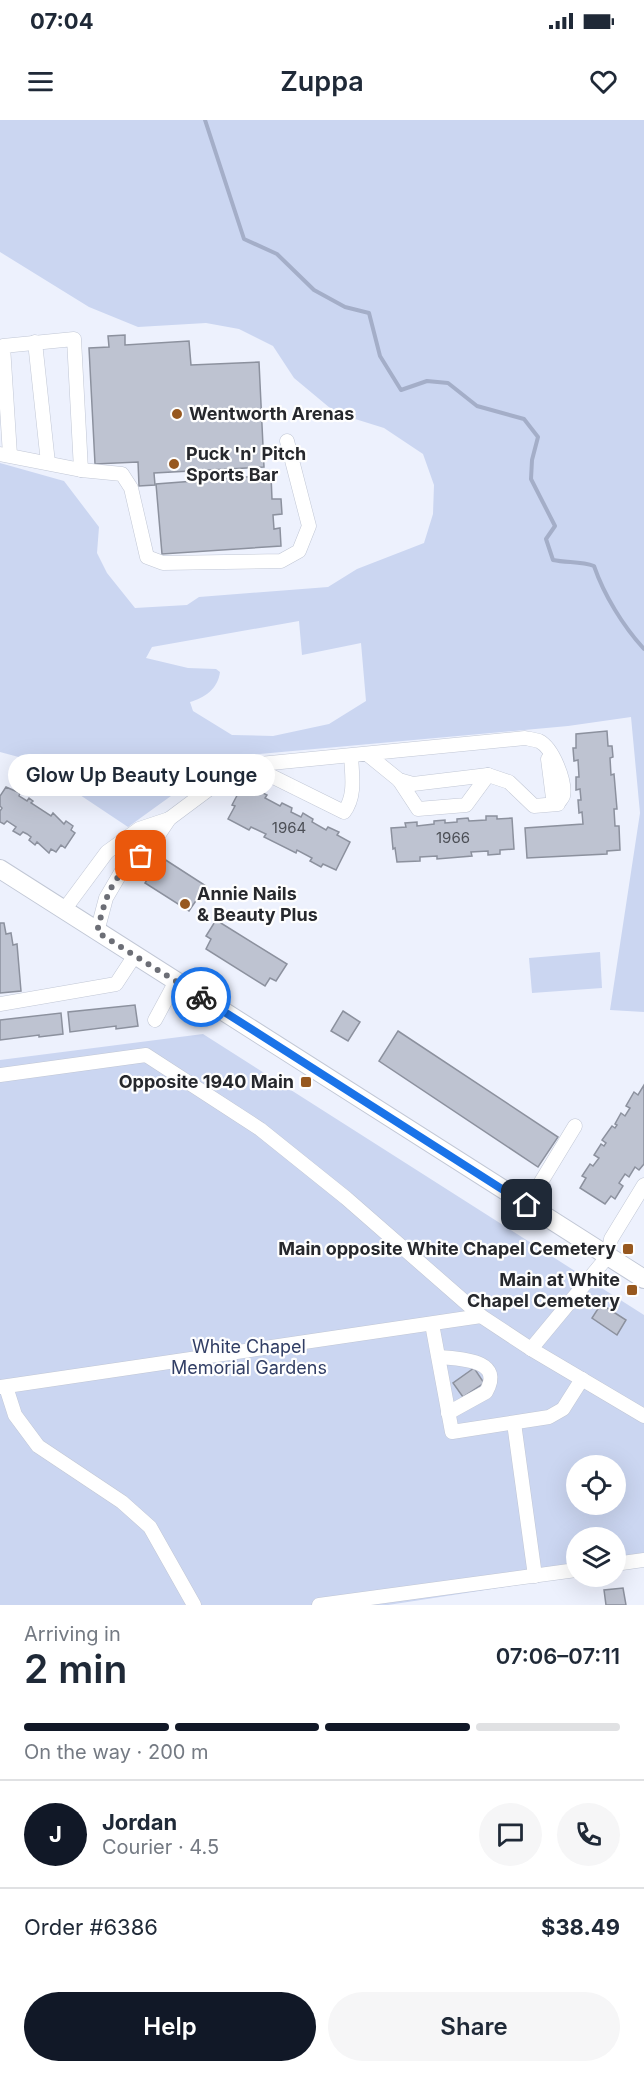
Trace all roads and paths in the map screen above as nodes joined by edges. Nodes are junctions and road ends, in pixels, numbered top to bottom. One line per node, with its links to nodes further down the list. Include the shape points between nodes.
1 (35, 342): 3 (lane, via 3,346); 4 (lane); 5 (lane, via 74,339)
2 (286, 441): 5 (lane, via 309,526 299,551 281,561 163,563 147,557 131,488 122,474)
3 (5, 455): 4 (lane)
4 (48, 464): 5 (lane)
5 (81, 470)
6 (547, 747): 7 (lane, via 525,738); 10 (lane, via 561,778 563,796 558,804 534,806 509,782); 13 (lane)
7 (366, 754): 8 (lane); 11 (lane)
8 (351, 756): 9 (lane); 12 (lane, via 351,803 344,812)
9 (249, 765): 12 (lane); 15 (lane, via 240,765)
10 (488, 775): 11 (lane, via 413,784); 11 (lane, via 466,805 418,809)
11 (399, 780)
12 (298, 789): 14 (lane, via 311,789)
13 (553, 798)
14 (339, 801)
15 (169, 819): 17 (lane, via 139,829 107,852); 18 (lane, via 151,846 123,869 106,898)
16 (0, 869): 17 (main road)
17 (64, 910): 18 (main road)
18 (97, 932): 19 (main road)
19 (135, 955): 20 (main road); 21 (lane, via 116,984)
20 (176, 981): 22 (lane); 26 (main road)
21 (0, 1004)
22 (155, 1020)
23 (0, 1075): 29 (lane, via 146,1055 260,1128)
24 (575, 1126): 26 (lane)
25 (644, 1185): 27 (lane, via 611,1239)
26 (527, 1205): 27 (main road)
27 (608, 1256): 28 (main road); 31 (lane)
28 (644, 1279)
29 (481, 1316): 30 (lane); 31 (lane)
30 (432, 1324): 32 (lane); 34 (lane)
31 (531, 1349): 33 (lane)
32 (439, 1357): 35 (lane); 35 (lane, via 476,1361 490,1377 486,1392)
33 (582, 1379): 36 (lane); 37 (lane, via 559,1412 544,1419)
34 (3, 1387): 42 (lane, via 15,1415 38,1446 122,1502 150,1527)
35 (448, 1413): 37 (lane, via 452,1432)
36 (644, 1416)
37 (514, 1423): 41 (lane)
38 (644, 1560): 39 (lane)
39 (626, 1562)
40 (566, 1571): 41 (lane)
41 (535, 1576): 43 (lane)
42 (194, 1605)
43 (319, 1605)

